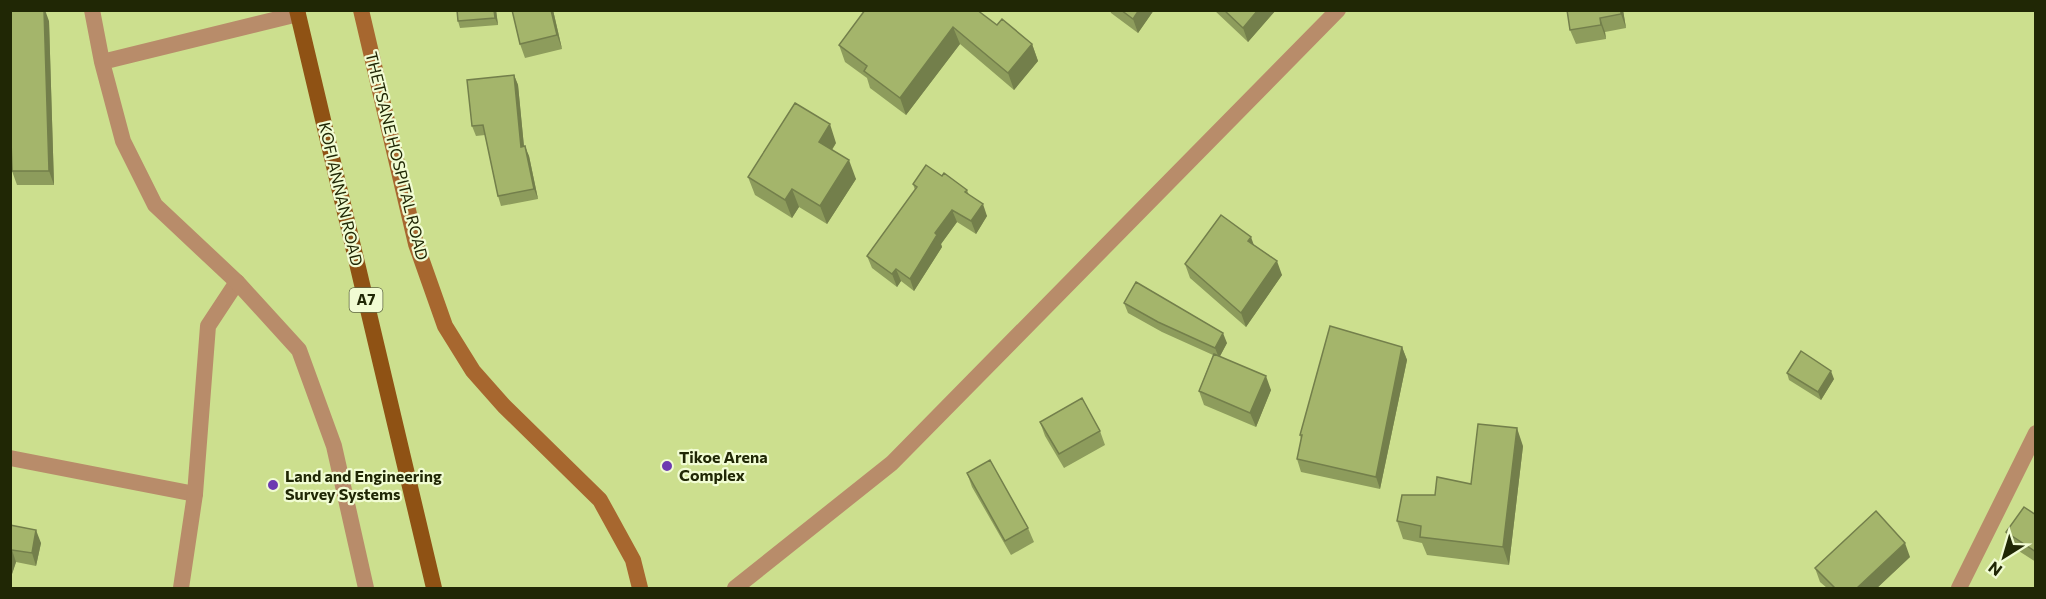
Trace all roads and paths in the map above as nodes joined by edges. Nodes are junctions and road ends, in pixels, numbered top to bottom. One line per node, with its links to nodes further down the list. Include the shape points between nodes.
1 (92, 10): 5 (street)
2 (361, 10): 13 (main road, THETSANE HOSPITAL ROAD, via 416,244 445,326 473,371 504,406 600,500 633,560)
3 (1338, 10): 14 (street, via 892,463)
4 (298, 12): 5 (street); 12 (main road, KOFI ANNAN ROAD / A7)
5 (102, 62): 6 (street, via 123,141 155,205)
6 (237, 282): 9 (street, via 208,326); 11 (street, via 299,350 334,446)
7 (2036, 433): 15 (street)
8 (10, 458): 9 (street)
9 (195, 494): 10 (street)
10 (181, 588)
11 (366, 588)
12 (434, 588)
13 (640, 588)
14 (735, 588)
15 (1959, 588)

